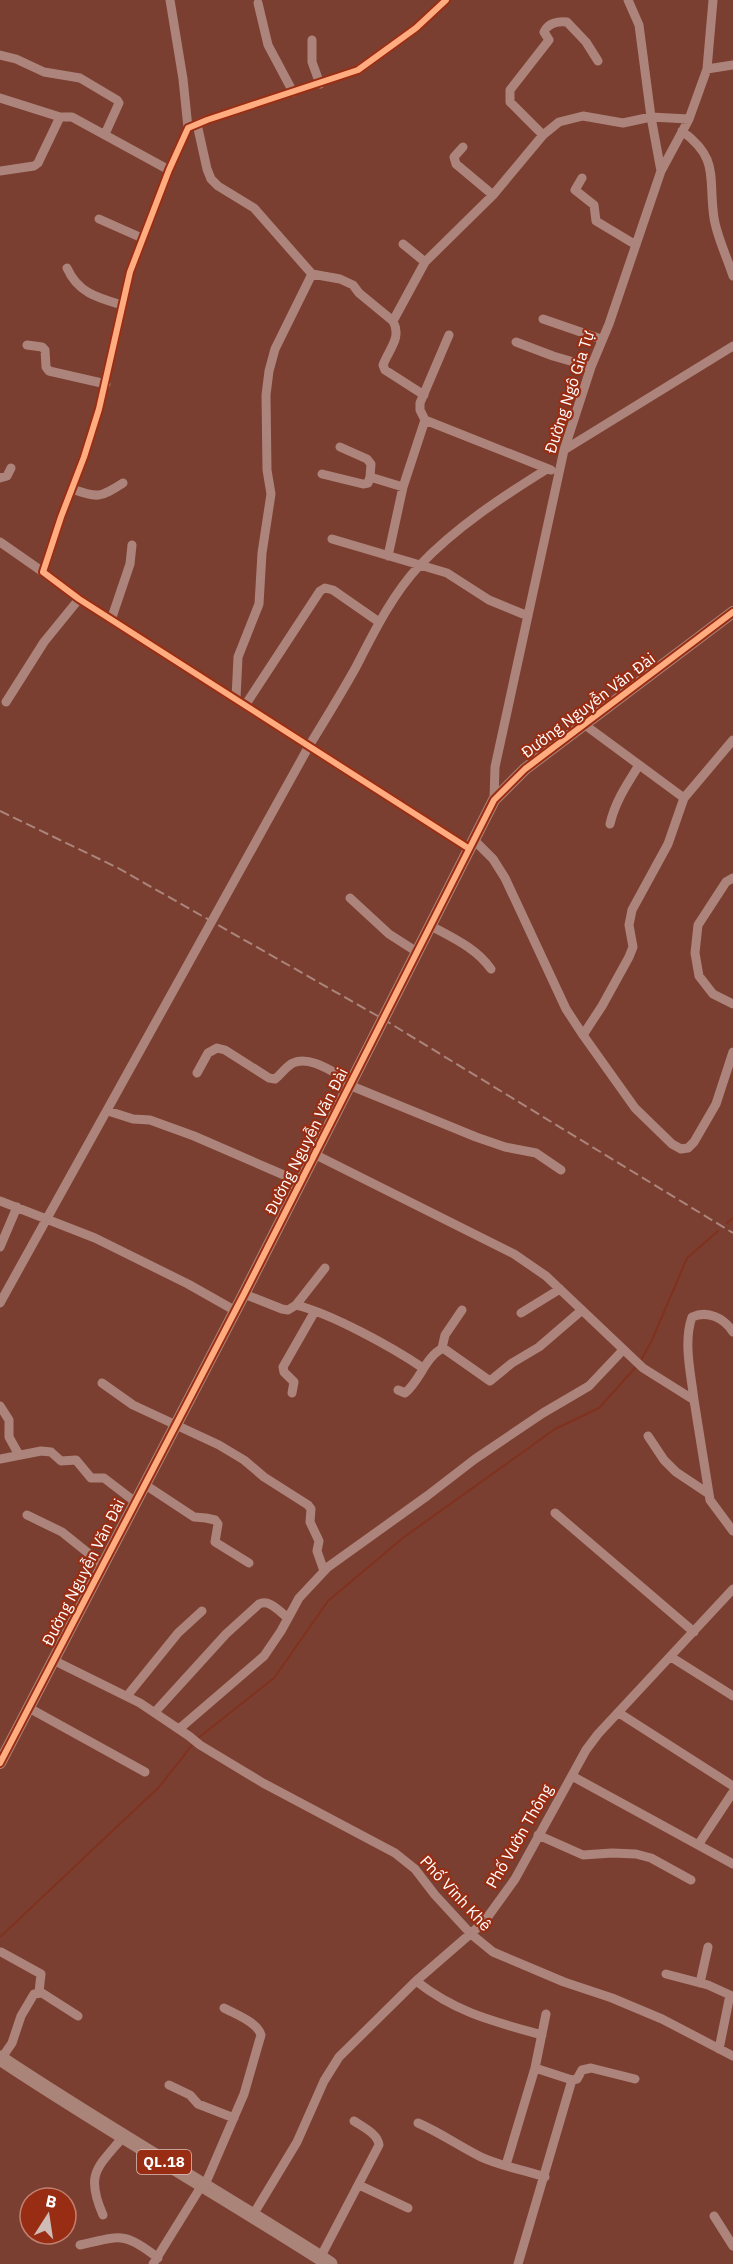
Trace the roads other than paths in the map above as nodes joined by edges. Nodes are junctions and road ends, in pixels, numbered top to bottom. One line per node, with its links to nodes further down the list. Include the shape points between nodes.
1 (170, 0): 17 (street)
2 (446, 0): 11 (street, via 416,28 358,70)
3 (628, 0): 15 (street, Đường Ngô Gia Tự, via 639,25)
4 (713, 0): 10 (street)
5 (258, 3): 12 (street, via 268,45)
6 (312, 40): 11 (street, via 312,62)
7 (0, 55): 19 (street, via 44,72 88,81 117,100)
8 (598, 61): 20 (street, via 567,22 550,24 545,29 549,40 510,90 509,97)
9 (733, 65): 10 (street)
10 (707, 69): 16 (street)
11 (320, 84): 12 (street)
12 (293, 92): 17 (street)
13 (0, 98): 14 (street)
14 (60, 117): 19 (street, via 72,117); 23 (street, via 38,163)
15 (651, 117): 16 (street); 20 (street, via 623,123 583,116 558,122); 24 (street, Đường Ngô Gia Tự)
16 (689, 119): 18 (street)
17 (193, 126): 22 (street); 33 (street, via 211,178 254,208)
18 (682, 131): 24 (street); 34 (street, via 697,142 708,158 714,219)
19 (105, 134): 22 (street)
20 (543, 135): 26 (street)
21 (463, 147): 26 (street, via 454,157 456,164)
22 (169, 170): 28 (street)
23 (0, 171)
24 (661, 171): 30 (street, Đường Ngô Gia Tự)
25 (582, 177): 30 (street, via 575,190 594,205 596,221)
26 (493, 195): 31 (street)
27 (99, 219): 28 (street)
28 (142, 238): 35 (street)
29 (403, 244): 31 (street)
30 (636, 245): 39 (street, Đường Ngô Gia Tự)
31 (425, 262): 37 (street)
32 (68, 268): 35 (street, via 72,279 90,295)
33 (312, 274): 37 (street, via 353,285); 69 (street, via 275,349 269,370 267,470 271,494 259,604 238,657)
34 (733, 276)
35 (122, 305): 44 (street)
36 (543, 319): 39 (street)
37 (393, 321): 45 (street, via 398,329 383,365 385,370)
38 (449, 336): 45 (street)
39 (601, 339): 43 (street, Đường Ngô Gia Tự)
40 (516, 342): 43 (street)
41 (27, 345): 44 (street, via 45,350 49,371)
42 (733, 346): 48 (street)
43 (591, 367): 48 (street, Đường Ngô Gia Tự)
44 (106, 384): 57 (street)
45 (424, 395): 46 (street, via 420,410)
46 (425, 420): 50 (street); 56 (street)
47 (340, 447): 53 (street, via 367,459 371,464)
48 (564, 450): 52 (street, Đường Ngô Gia Tự)
49 (11, 468): 54 (street, via 7,477)
50 (547, 469): 52 (street); 62 (street, via 485,510)
51 (322, 474): 53 (street, via 363,484)
52 (559, 474): 66 (street, Đường Ngô Gia Tự)
53 (370, 477): 56 (street)
54 (0, 478)
55 (123, 483): 57 (street, via 98,496)
56 (403, 487): 61 (street)
57 (72, 489): 63 (street)
58 (332, 539): 61 (street)
59 (0, 542): 63 (street)
60 (132, 545): 67 (street, via 130,564)
61 (388, 556): 62 (street)
62 (419, 566): 66 (street, via 447,573 489,600); 68 (street)
63 (43, 572): 64 (street)
64 (79, 599): 67 (street); 70 (street)
65 (733, 612): 72 (street, Đường Nguyễn Văn Đài)
66 (528, 616): 77 (street, Đường Ngô Gia Tự, via 495,767)
67 (111, 620): 69 (street)
68 (378, 622): 71 (street, via 340,595 326,588 320,591); 74 (street)
69 (236, 698): 71 (street)
70 (6, 702)
71 (246, 704): 74 (street)
72 (585, 725): 75 (street); 77 (street, Đường Nguyễn Văn Đài, via 525,769)
73 (733, 741): 76 (street)
74 (309, 746): 79 (street); 90 (street)
75 (639, 765): 76 (street); 78 (street, via 617,801)
76 (684, 798): 86 (street, via 668,844 632,910 630,957)
77 (494, 800): 79 (street, Đường Nguyễn Văn Đài)
78 (610, 824)
79 (471, 843): 82 (street, Đường Nguyễn Văn Đài); 86 (street, via 493,860 505,878 566,1009)
80 (733, 878): 85 (street, via 726,882 698,925 695,953 699,976 713,994)
81 (350, 898): 83 (street, via 389,934)
82 (431, 926): 83 (street, Đường Nguyễn Văn Đài); 84 (street, via 471,948)
83 (417, 952): 89 (street, Đường Nguyễn Văn Đài)
84 (491, 969)
85 (733, 1004)
86 (583, 1035): 87 (street, via 635,1108 681,1149 694,1142 716,1104)
87 (733, 1052)
88 (197, 1073): 89 (street, via 208,1053 217,1048 269,1078 301,1060)
89 (349, 1083): 91 (street, Đường Nguyễn Văn Đài); 92 (street, via 476,1137 536,1153)
90 (108, 1111): 93 (street, via 195,1136); 96 (street)
91 (314, 1155): 93 (street, Đường Nguyễn Văn Đài); 99 (street, via 514,1254)
92 (561, 1170)
93 (300, 1182): 100 (street, Đường Nguyễn Văn Đài)
94 (0, 1201): 95 (street)
95 (17, 1207): 96 (street); 97 (street)
96 (48, 1218): 101 (street); 103 (street, via 96,1238)
97 (0, 1247)
98 (325, 1268): 102 (street)
99 (560, 1289): 105 (street); 107 (street)
100 (243, 1294): 102 (street, via 282,1309); 103 (street, Đường Nguyễn Văn Đài)
101 (0, 1304)
102 (296, 1305): 106 (street)
103 (234, 1310): 117 (street, Đường Nguyễn Văn Đài)
104 (462, 1310): 109 (street, via 445,1335)
105 (582, 1310): 109 (street, via 539,1347 490,1381); 110 (street)
106 (315, 1311): 111 (street); 114 (street, via 283,1366 294,1382)
107 (521, 1313)
108 (733, 1332): 115 (street, via 708,1313 692,1317 689,1358)
109 (442, 1348): 111 (street)
110 (623, 1350): 115 (street, via 643,1368); 129 (street, via 589,1386 519,1428)
111 (423, 1368): 113 (street, via 410,1389 405,1393)
112 (102, 1383): 117 (street, via 133,1405)
113 (398, 1390)
114 (292, 1393)
115 (694, 1400): 122 (street)
116 (0, 1406): 119 (street, via 9,1420 9,1437)
117 (174, 1424): 121 (street, Đường Nguyễn Văn Đài); 129 (street, via 244,1460 308,1505)
118 (648, 1436): 122 (street, via 675,1472)
119 (19, 1455): 120 (street); 123 (street, via 46,1451 61,1461 73,1459 90,1478 104,1478)
120 (0, 1459)
121 (144, 1484): 123 (street, Đường Nguyễn Văn Đài); 127 (street, via 194,1517 214,1520 218,1524 215,1542)
122 (709, 1494): 126 (street)
123 (134, 1501): 128 (street, Đường Nguyễn Văn Đài)
124 (555, 1513): 135 (street)
125 (27, 1515): 128 (street, via 62,1532)
126 (733, 1531)
127 (249, 1563)
128 (103, 1565): 137 (street, Đường Nguyễn Văn Đài)
129 (324, 1571): 134 (street, via 299,1598)
130 (733, 1589): 131 (street, Phố Vườn Thông)
131 (724, 1600): 132 (street); 135 (street, Phố Vườn Thông)
132 (733, 1606)
133 (202, 1611): 138 (street, via 178,1633)
134 (288, 1618): 141 (street, via 268,1603 259,1604); 143 (street, via 264,1656)
135 (694, 1632): 136 (street, Phố Vườn Thông)
136 (671, 1657): 139 (street); 142 (street, Phố Vườn Thông)
137 (53, 1660): 138 (street); 140 (street, Đường Nguyễn Văn Đài)
138 (127, 1696): 141 (street)
139 (733, 1696)
140 (29, 1708): 144 (street, Đường Nguyễn Văn Đài); 145 (street)
141 (155, 1712): 143 (street)
142 (620, 1713): 146 (street, Phố Vườn Thông, via 598,1734); 147 (street)
143 (179, 1729): 153 (street, Phố Vĩnh Khê, via 263,1783 395,1853 415,1869)
144 (0, 1763)
145 (145, 1772)
146 (572, 1776): 149 (street, Phố Vườn Thông); 150 (street)
147 (733, 1785)
148 (733, 1792): 150 (street)
149 (538, 1835): 152 (street, via 583,1855 625,1853 651,1858); 153 (street, Phố Vườn Thông, via 515,1879)
150 (698, 1845): 151 (street)
151 (733, 1864)
152 (691, 1880)
153 (471, 1934): 157 (street, Phố Vườn Thông); 164 (street, Phố Vĩnh Khê, via 493,1952 662,2019)
154 (708, 1947): 158 (street)
155 (1, 1952): 159 (street, via 41,1974)
156 (666, 1974): 158 (street)
157 (416, 1981): 163 (street, via 457,2008); 181 (street, Phố Vườn Thông, via 339,2057 324,2080 297,2142)
158 (700, 1983): 164 (street, via 730,1995)
159 (39, 1992): 162 (street); 166 (street, via 31,1996 12,2043)
160 (224, 2007): 171 (street, via 260,2030 261,2035 252,2073)
161 (546, 2014): 163 (street)
162 (78, 2016)
163 (542, 2035): 167 (street)
164 (719, 2049): 165 (street, Phố Vĩnh Khê)
165 (733, 2056)
166 (0, 2059): 174 (main road, QL.18)
167 (535, 2068): 169 (street); 175 (street)
168 (635, 2079): 169 (street, via 591,2068 582,2070)
169 (572, 2080): 176 (street)
170 (169, 2085): 171 (street, via 190,2095 198,2104)
171 (234, 2118): 178 (street)
172 (354, 2121): 177 (street, via 378,2140 377,2151)
173 (418, 2123): 175 (street, via 483,2158)
174 (123, 2137): 178 (main road, QL.18); 180 (street, via 96,2172 93,2189)
175 (506, 2165): 176 (street)
176 (545, 2176): 187 (street)
177 (359, 2185): 179 (street); 186 (street)
178 (203, 2186): 181 (main road, QL.18); 185 (street)
179 (408, 2208)
180 (103, 2215)
181 (253, 2215): 186 (main road, QL.18)
182 (714, 2216): 184 (street)
183 (80, 2245): 185 (street, via 126,2237 138,2242)
184 (733, 2246)
185 (155, 2261)
186 (325, 2261)
187 (518, 2264)

